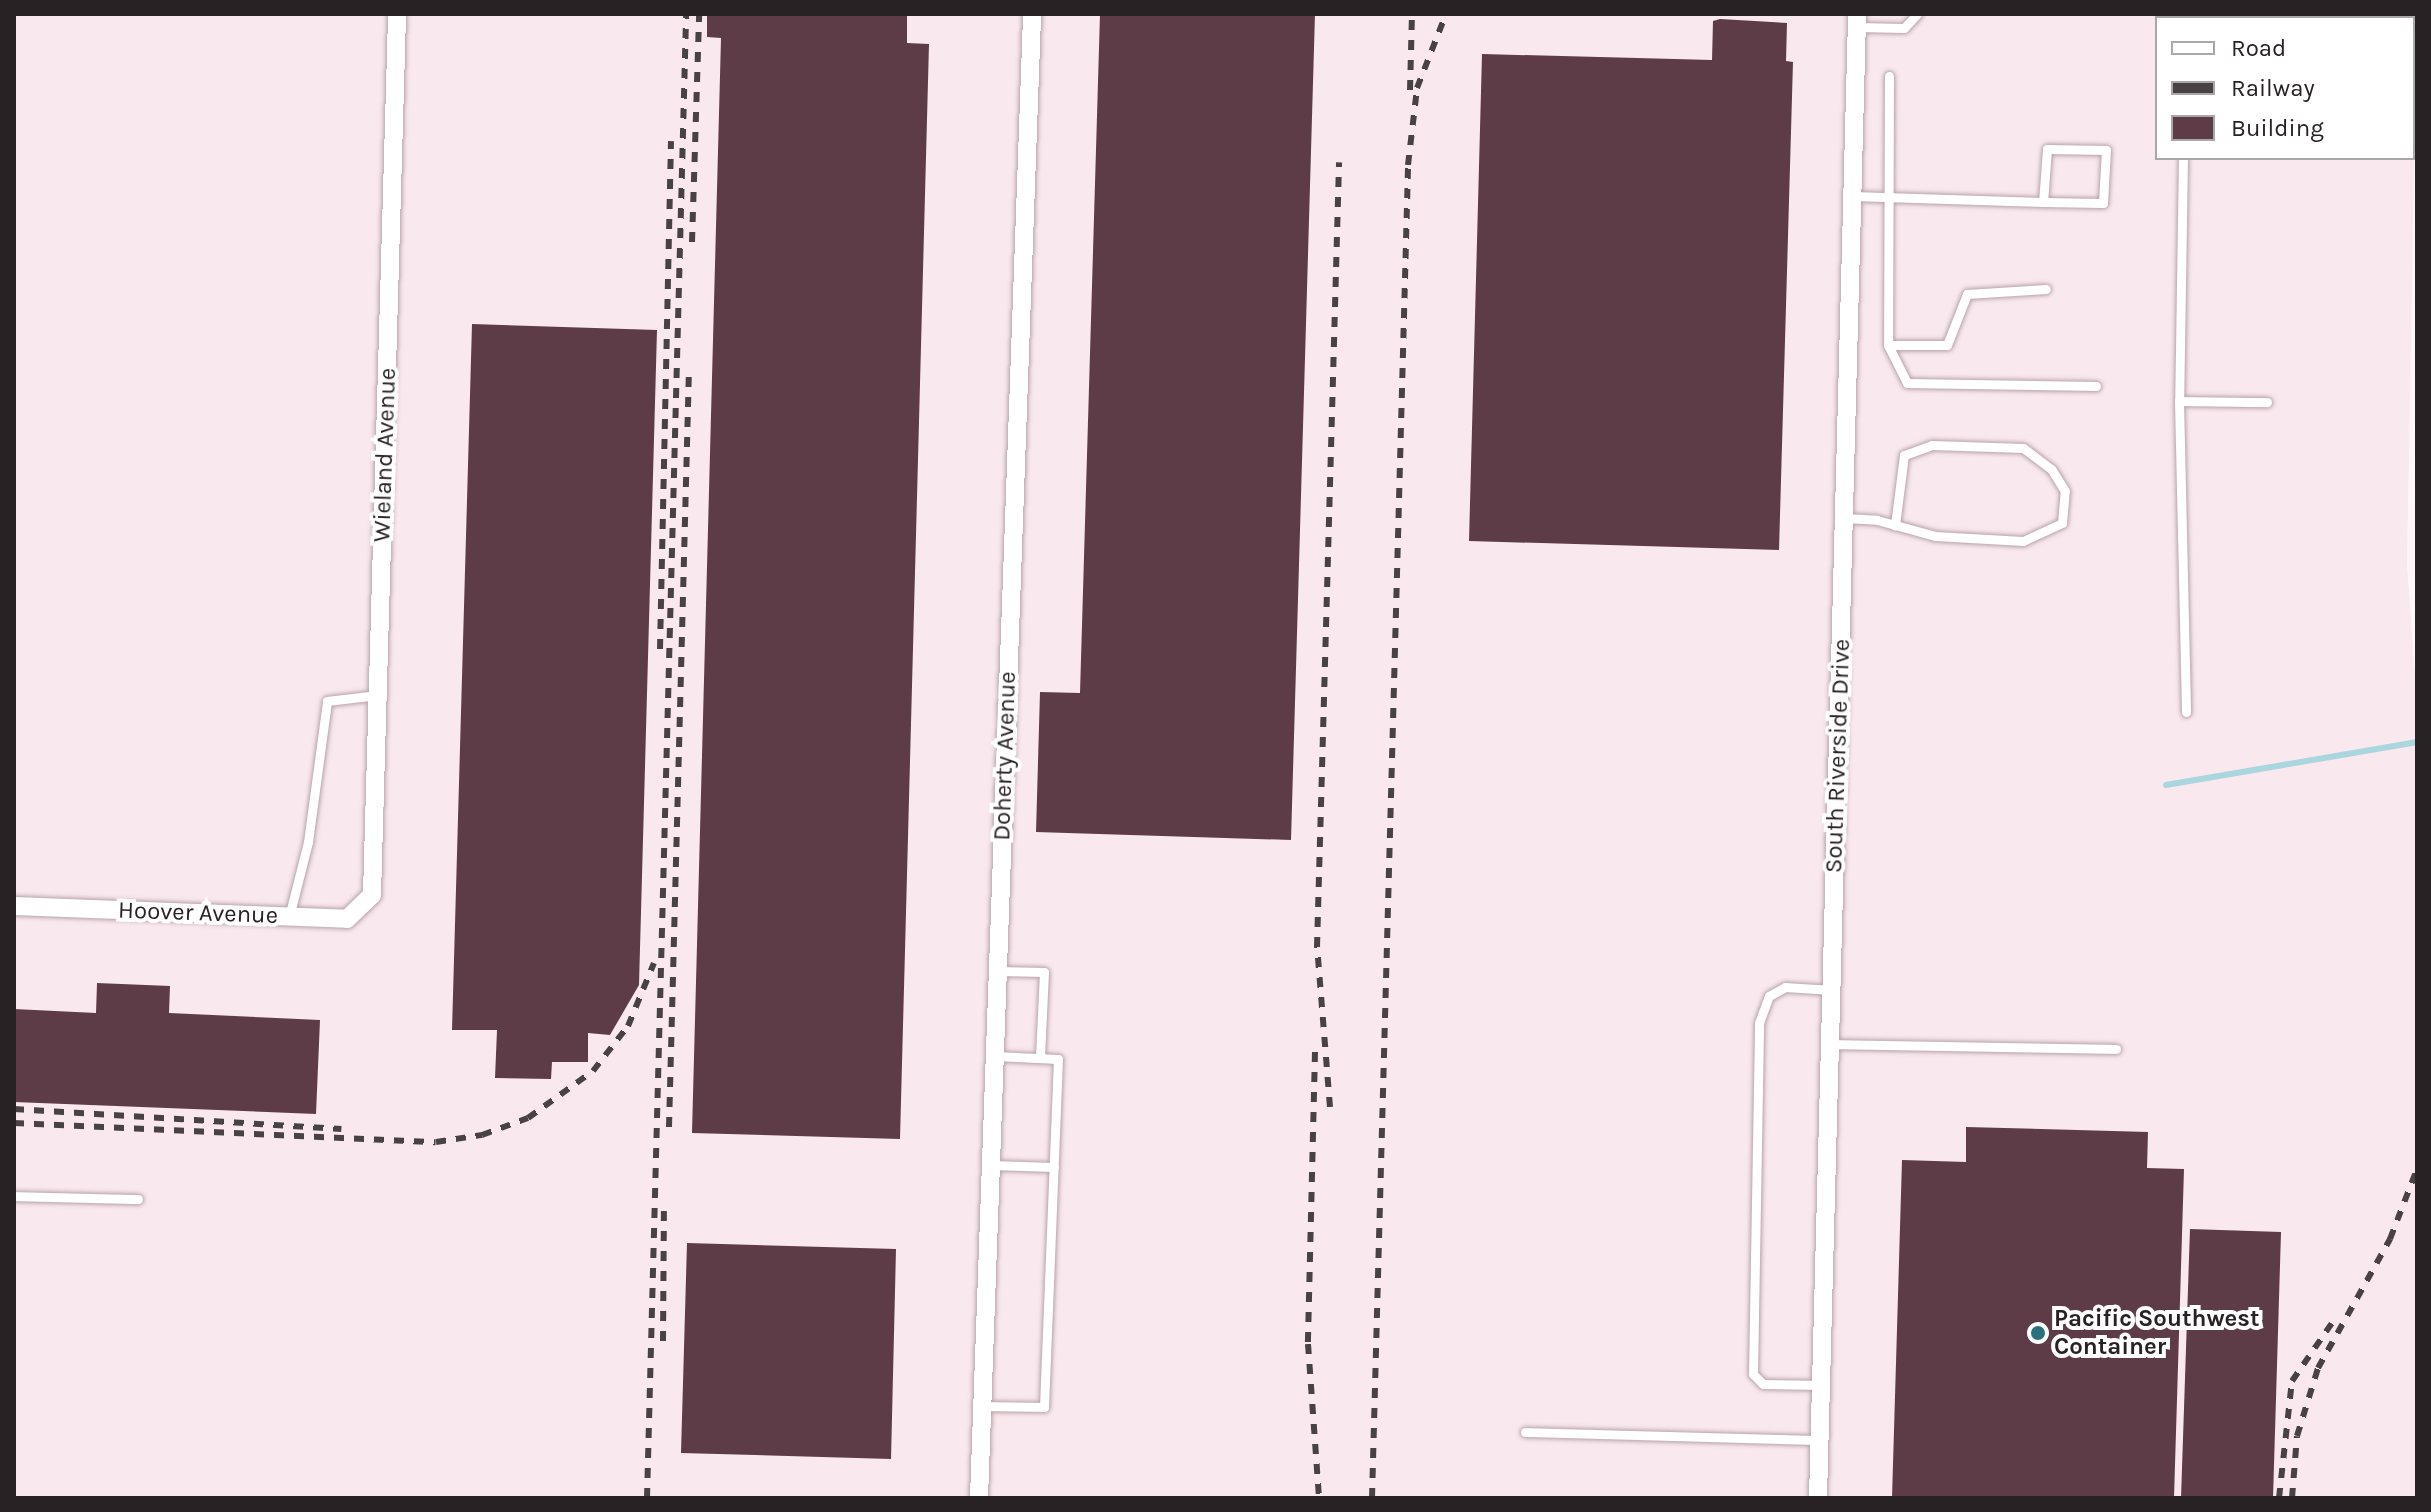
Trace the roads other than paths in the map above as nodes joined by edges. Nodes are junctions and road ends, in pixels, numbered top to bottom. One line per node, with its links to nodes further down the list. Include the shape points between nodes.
1 (397, 14): 17 (street, Wieland Avenue)
2 (1032, 14): 22 (street, Doherty Avenue)
3 (1917, 14): 4 (lane, via 1904,28)
4 (1857, 20): 7 (street, South Riverside Drive)
5 (1889, 76): 8 (lane)
6 (2183, 160): 13 (lane)
7 (1852, 196): 8 (lane); 15 (street, South Riverside Drive)
8 (1887, 197): 9 (lane); 11 (lane)
9 (2043, 202): 9 (lane, via 2103,203 2106,150 2047,149)
10 (2046, 289): 11 (lane, via 1967,294 1947,345)
11 (1888, 345): 12 (lane, via 1907,383)
12 (2096, 386)
13 (2179, 401): 14 (lane); 18 (lane)
14 (2267, 402)
15 (1844, 518): 16 (lane); 23 (street, South Riverside Drive)
16 (1895, 525): 16 (lane, via 1935,536 2023,541 2062,523 2065,491 2051,469 2023,448 1932,445 1904,455)
17 (378, 695): 19 (street, Wieland Avenue); 21 (lane, via 327,701 308,842)
18 (2186, 712)
19 (372, 895): 21 (street, Hoover Avenue, via 347,919)
20 (14, 906): 21 (street, Hoover Avenue)
21 (289, 917)
22 (998, 971): 26 (street, Doherty Avenue); 27 (lane, via 1044,972)
23 (1832, 990): 24 (street, South Riverside Drive); 32 (lane, via 1785,987 1769,996 1759,1023 1753,1374 1763,1384)
24 (1830, 1044): 25 (lane); 32 (street, South Riverside Drive)
25 (2116, 1049)
26 (995, 1056): 27 (lane); 28 (street, Doherty Avenue)
27 (1040, 1058): 29 (lane, via 1058,1059)
28 (991, 1165): 29 (lane); 33 (street, Doherty Avenue)
29 (1054, 1167): 33 (lane, via 1044,1407)
30 (14, 1196): 31 (lane)
31 (138, 1199)
32 (1821, 1385): 35 (street, South Riverside Drive)
33 (983, 1406): 36 (street, Doherty Avenue)
34 (1525, 1432): 35 (lane)
35 (1820, 1440): 37 (street, South Riverside Drive)
36 (979, 1498)
37 (1818, 1498)

